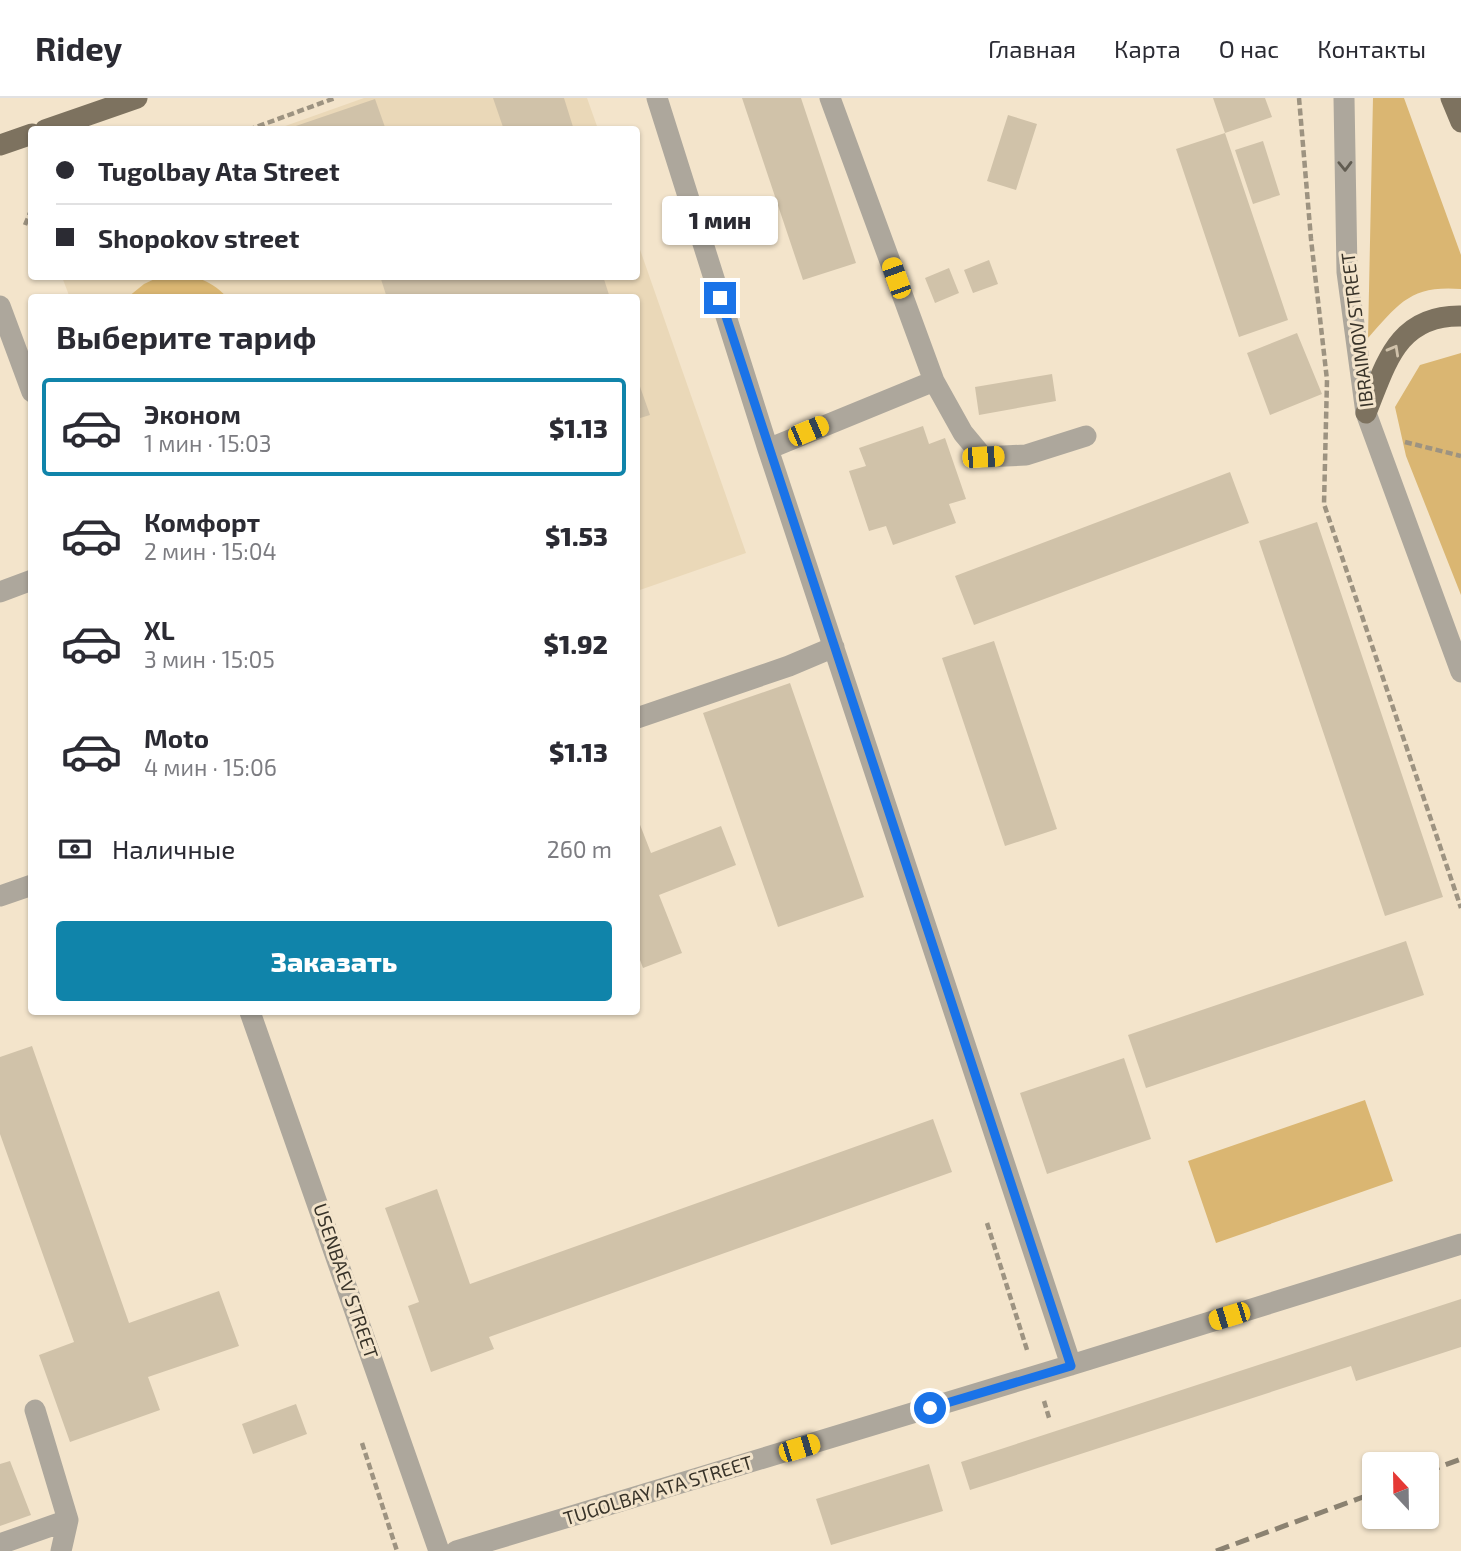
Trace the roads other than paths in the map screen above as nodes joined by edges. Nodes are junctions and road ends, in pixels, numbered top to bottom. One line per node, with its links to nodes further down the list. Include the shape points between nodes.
1 (137, 98): 7 (main road)
2 (657, 98): 16 (street)
3 (830, 98): 13 (street)
4 (1344, 98): 14 (street, IBRAIMOV STREET, one-way to 14, via 1347,272)
5 (1451, 98): 6 (main road)
6 (1461, 122)
7 (56, 126)
8 (28, 135): 9 (main road)
9 (0, 145)
10 (0, 306): 12 (street)
11 (1461, 316): 14 (main road, one-way to 11, via 1399,340 1420,324)
12 (28, 381)
13 (934, 381): 15 (street, via 963,433 983,457 1026,454); 16 (street)
14 (1366, 413): 20 (street, IBRAIMOV STREET)
15 (1086, 436)
16 (768, 449): 19 (street)
17 (28, 582): 18 (street)
18 (0, 592)
19 (834, 648): 21 (street); 26 (street)
20 (1461, 672)
21 (640, 717)
22 (28, 886): 23 (street)
23 (0, 897)
24 (251, 1015): 31 (street, USENBAEV STREET)
25 (1461, 1244): 26 (street, TUGOLBAY ATA STREET)
26 (1071, 1366): 32 (street, TUGOLBAY ATA STREET)
27 (35, 1410): 28 (street)
28 (68, 1520): 29 (street); 30 (street)
29 (0, 1544)
30 (61, 1551)
31 (439, 1551)
32 (456, 1551)

